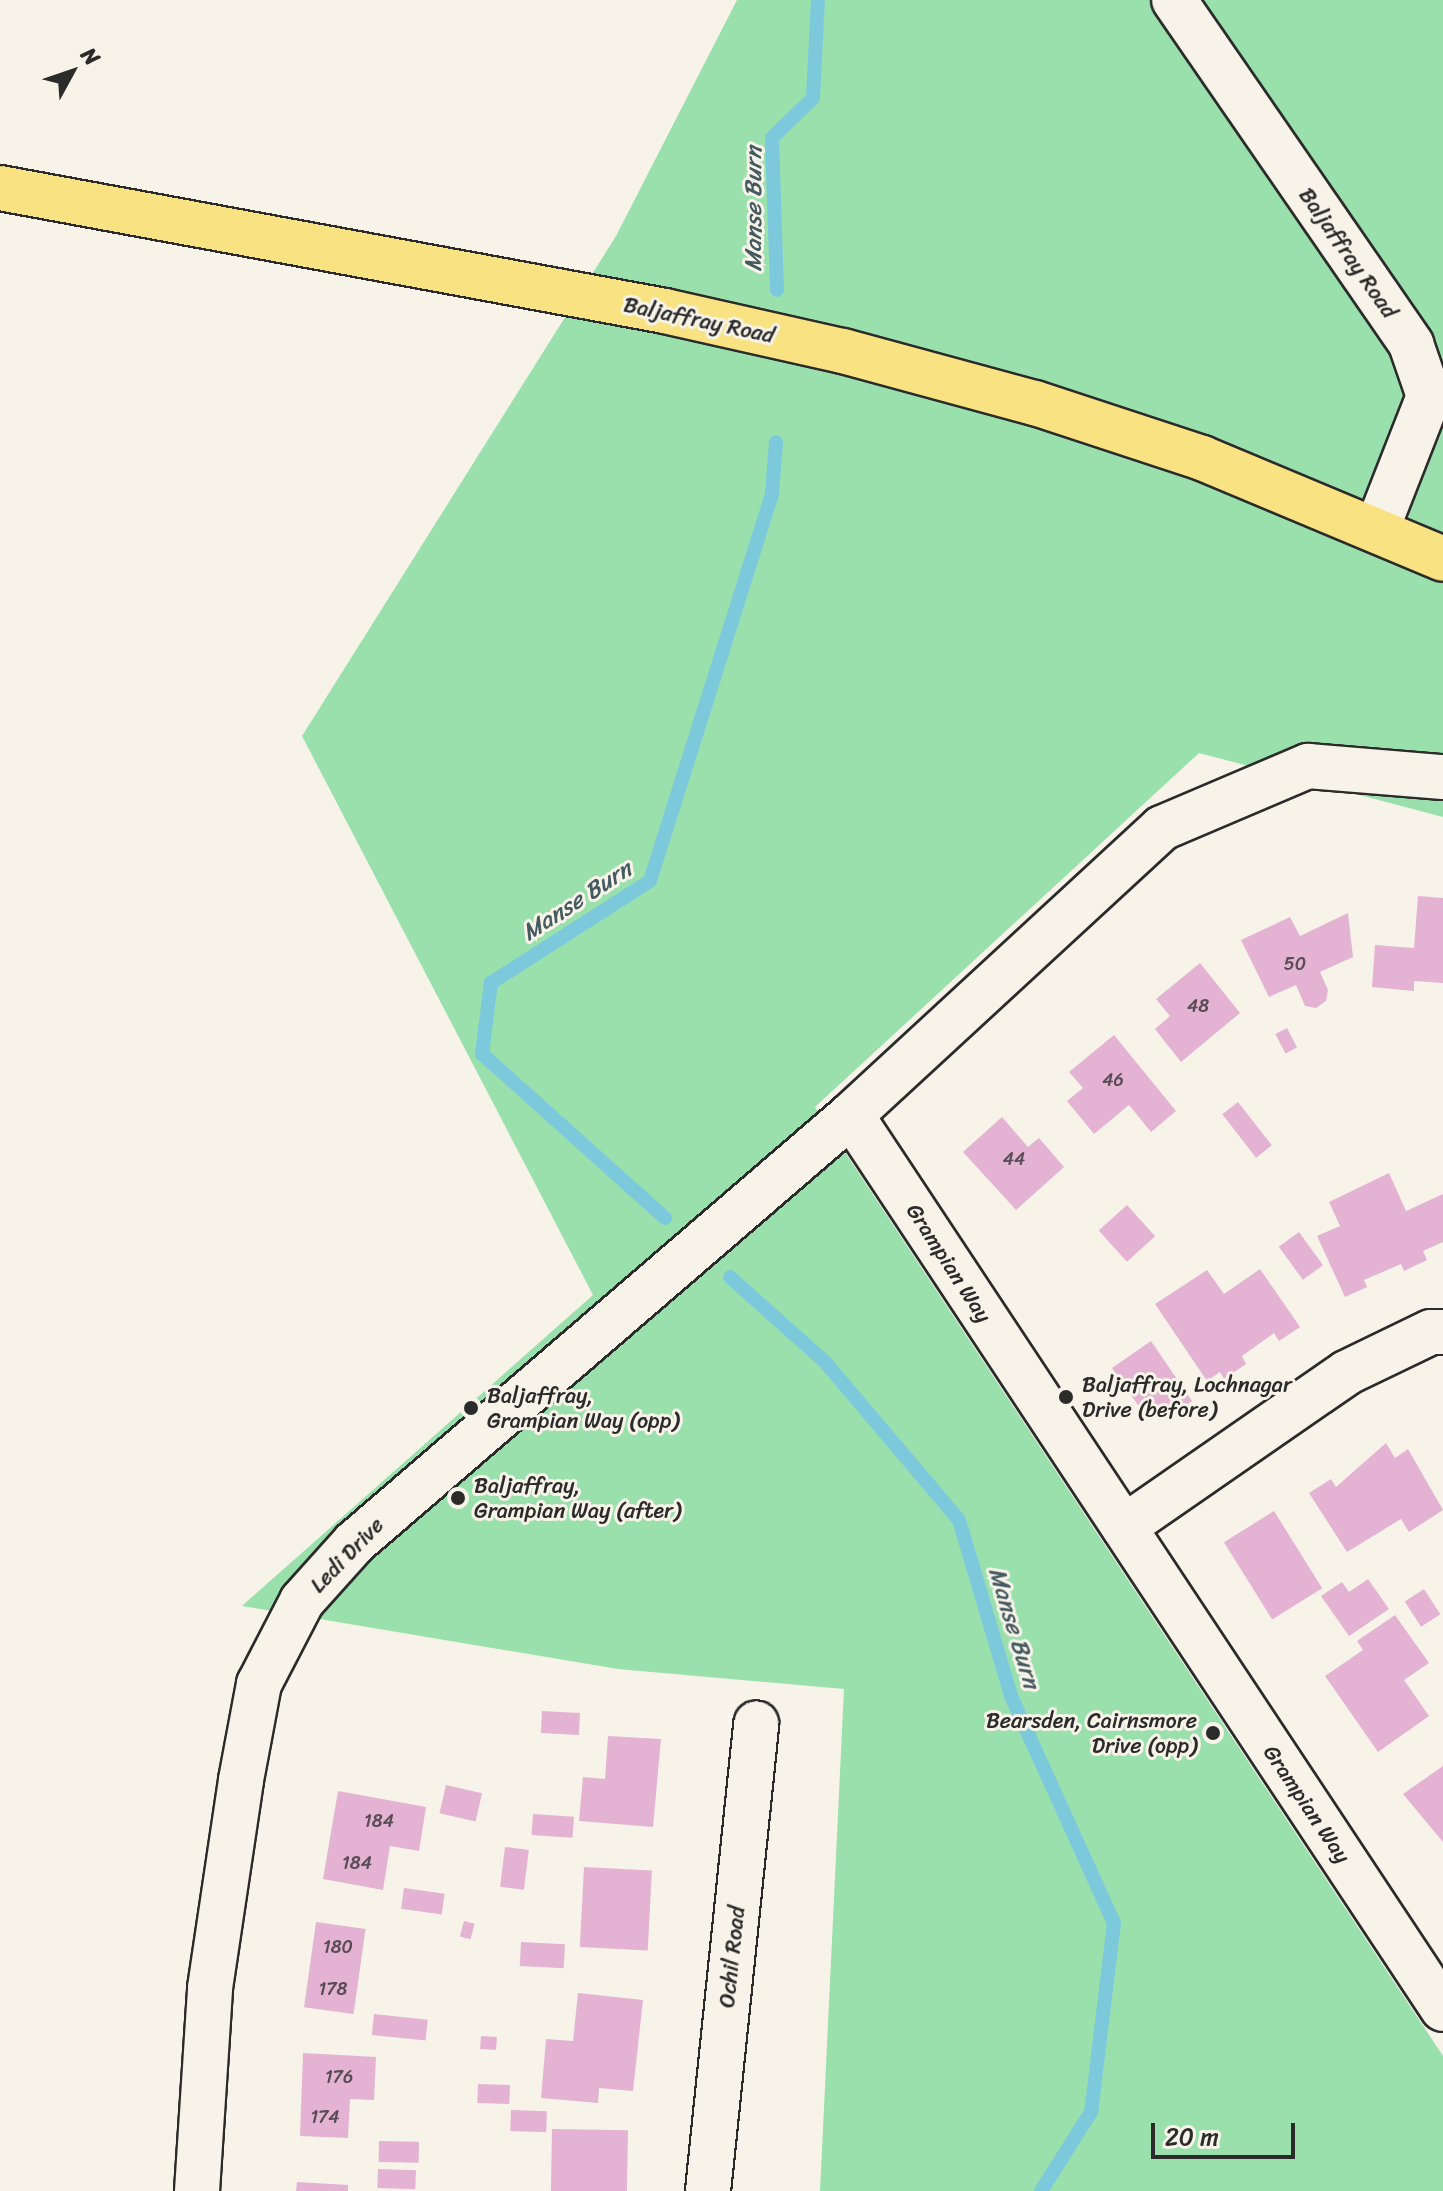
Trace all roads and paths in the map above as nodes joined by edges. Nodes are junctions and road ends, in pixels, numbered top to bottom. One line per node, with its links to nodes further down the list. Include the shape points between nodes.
1 (1174, 0): 3 (street, Baljaffray Road, via 1411,344)
2 (0, 188): 4 (main road, Baljaffray Road, via 665,311 843,351 1035,403 1187,453)
3 (1436, 397): 4 (street, Baljaffray Road)
4 (1377, 529): 5 (main road, Baljaffray Road)
5 (1443, 559)
6 (1443, 777): 7 (street, via 1308,766 1162,828)
7 (851, 1115): 9 (street, Grampian Way); 12 (street, Ledi Drive, via 354,1543 302,1601 259,1684 241,1780 210,1988)
8 (1443, 1332): 9 (street, via 1398,1346 1346,1373)
9 (1124, 1527): 11 (street, Grampian Way)
10 (756, 1723): 13 (street, Ochil Road)
11 (1443, 2009)
12 (197, 2191)
13 (708, 2191)

